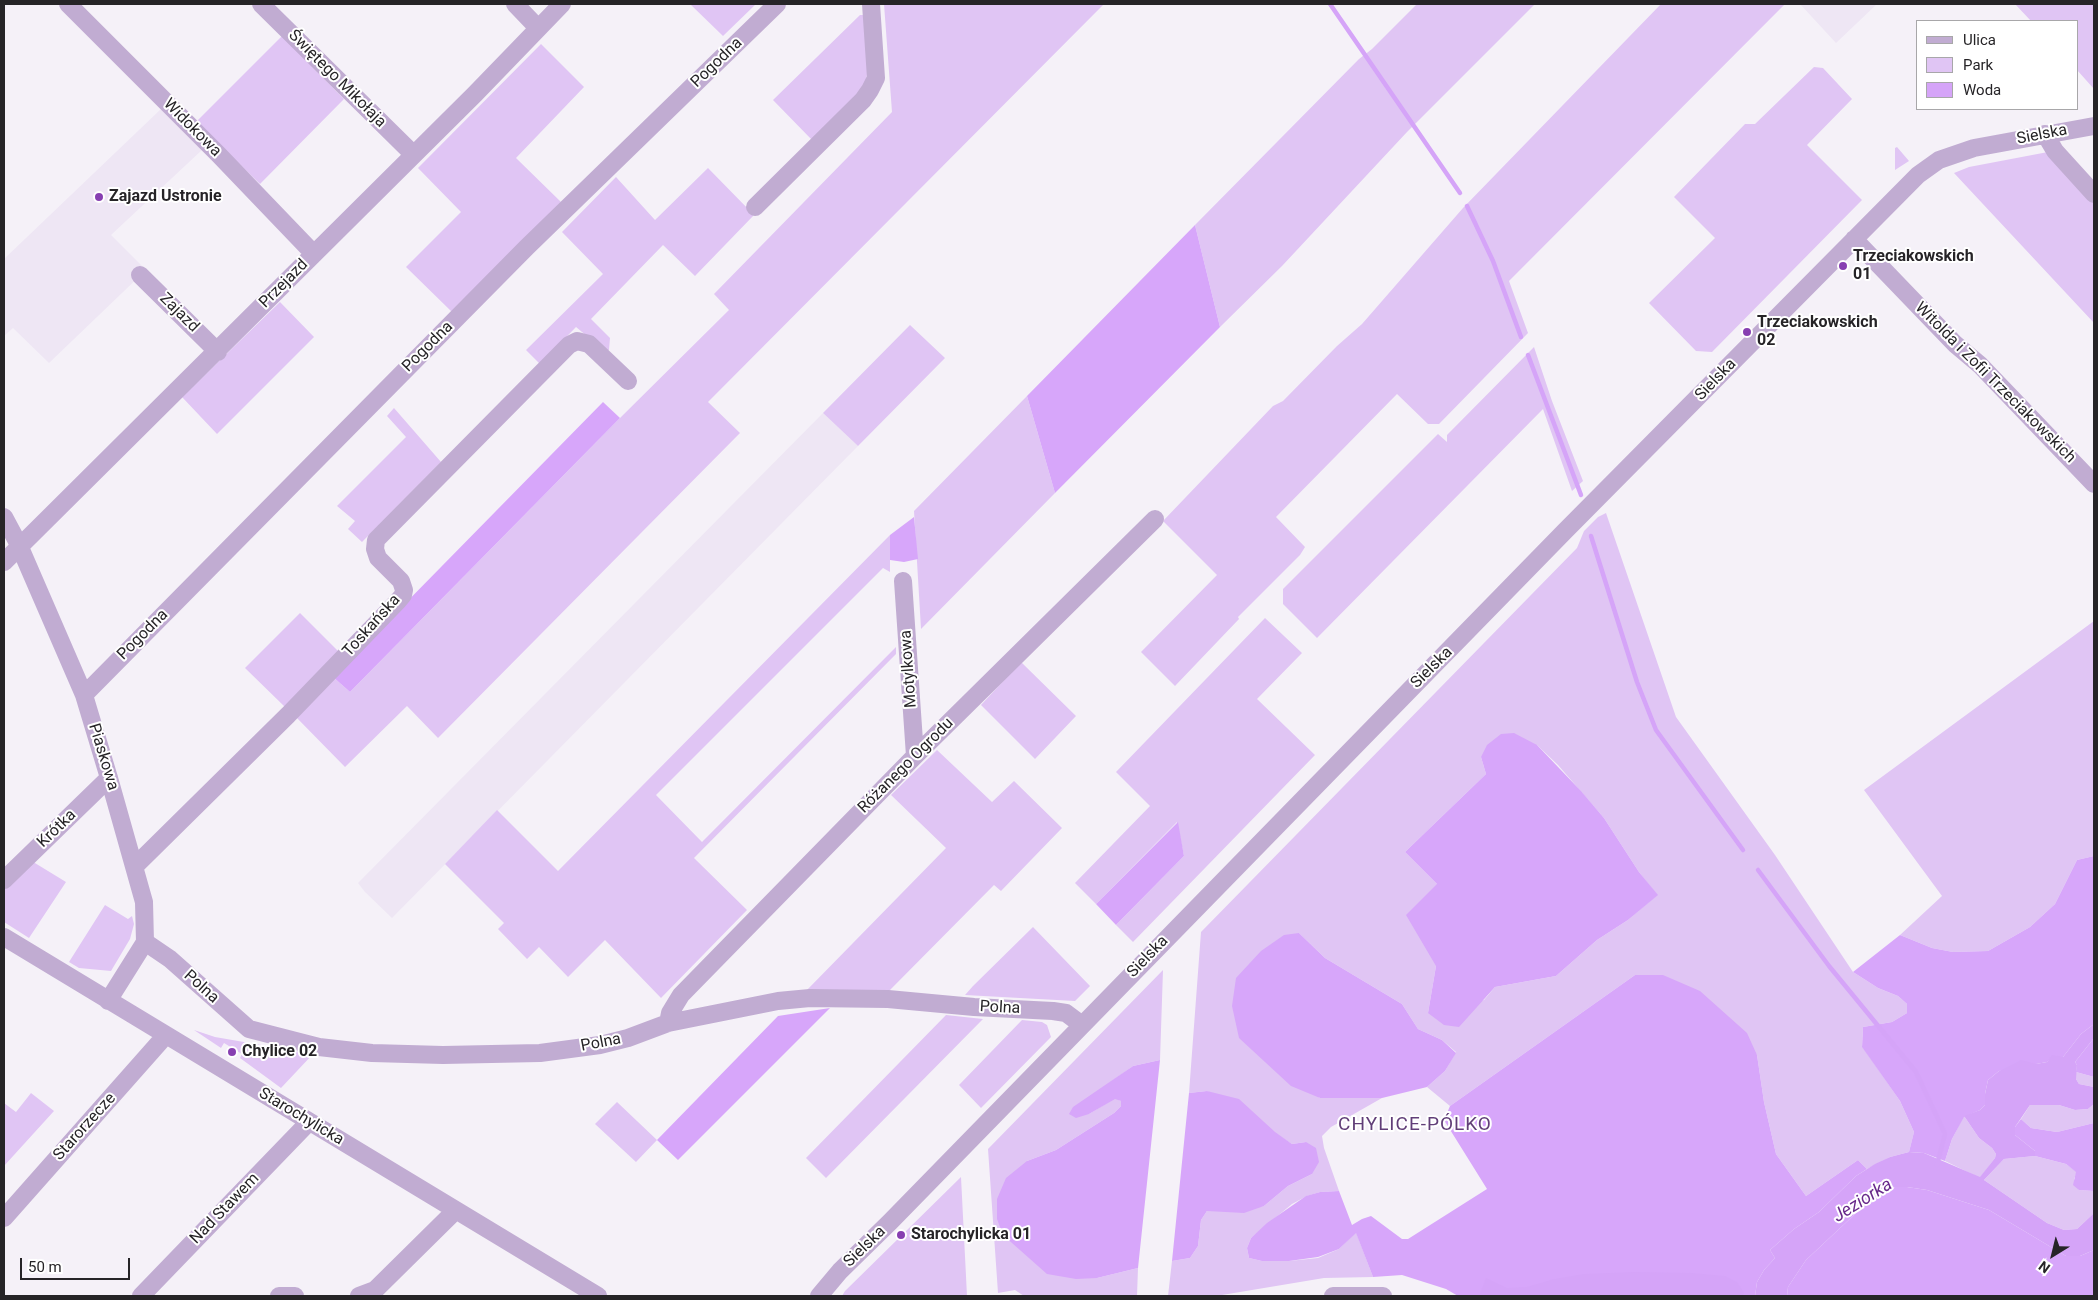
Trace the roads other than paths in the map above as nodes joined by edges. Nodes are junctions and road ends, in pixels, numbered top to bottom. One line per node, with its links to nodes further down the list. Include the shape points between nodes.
1 (68, 4): 14 (street, Widokowa)
2 (261, 4): 10 (street, Świętego Mikołaja)
3 (515, 4): 7 (street)
4 (562, 4): 7 (street, Przejazd)
5 (777, 4): 24 (street, Pogodna, via 527,247)
6 (871, 4): 12 (street, via 876,78 862,100)
7 (538, 28): 10 (street, Przejazd)
8 (2094, 126): 9 (street, Sielska)
9 (2045, 134): 11 (street, via 2055,151); 13 (street, Sielska, via 1974,148 1939,160 1918,174)
10 (413, 154): 14 (street, Przejazd)
11 (2094, 194)
12 (754, 206)
13 (1854, 239): 18 (street, Witolda i Zofii Trzeciakowskich); 33 (street, Sielska)
14 (314, 254): 16 (street, Przejazd)
15 (140, 275): 16 (street, Zajazd)
16 (218, 352): 21 (street, Przejazd)
17 (628, 381): 27 (street, Toskańska, via 584,342 573,342 562,352 376,540 374,549 378,558 401,581 404,590 398,601)
18 (2094, 484)
19 (4, 517): 21 (street, Piaskowa)
20 (1156, 519): 25 (street, Różanego Ogrodu)
21 (20, 545): 22 (street, Przejazd); 24 (street, Piaskowa)
22 (4, 562)
23 (903, 581): 25 (street, Motylkowa)
24 (84, 695): 26 (street, Piaskowa)
25 (915, 756): 32 (street, Różanego Ogrodu, via 681,995)
26 (110, 778): 27 (street, Piaskowa); 28 (street, Krótka)
27 (134, 867): 30 (street, Piaskowa, via 146,912)
28 (4, 880)
29 (4, 937): 31 (street, Starochylicka)
30 (146, 942): 31 (street); 32 (street, Polna, via 249,1029 319,1047 380,1054 540,1053 600,1045)
31 (108, 1001): 34 (street, Starochylicka)
32 (668, 1023): 33 (street, Polna, via 778,1001 810,998 888,999 1053,1011 1066,1013)
33 (1082, 1025): 43 (street, Sielska)
34 (166, 1035): 35 (street, Starochylicka); 37 (street, Starorzecze)
35 (309, 1122): 36 (street, Starochylicka); 38 (street, Nad Stawem)
36 (455, 1211): 41 (street, via 375,1290); 42 (street, Starochylicka)
37 (4, 1218)
38 (140, 1296)
39 (279, 1296): 40 (street)
40 (295, 1296)
41 (359, 1296)
42 (598, 1296)
43 (818, 1296)
44 (1332, 1296): 45 (street)
45 (1383, 1296)

